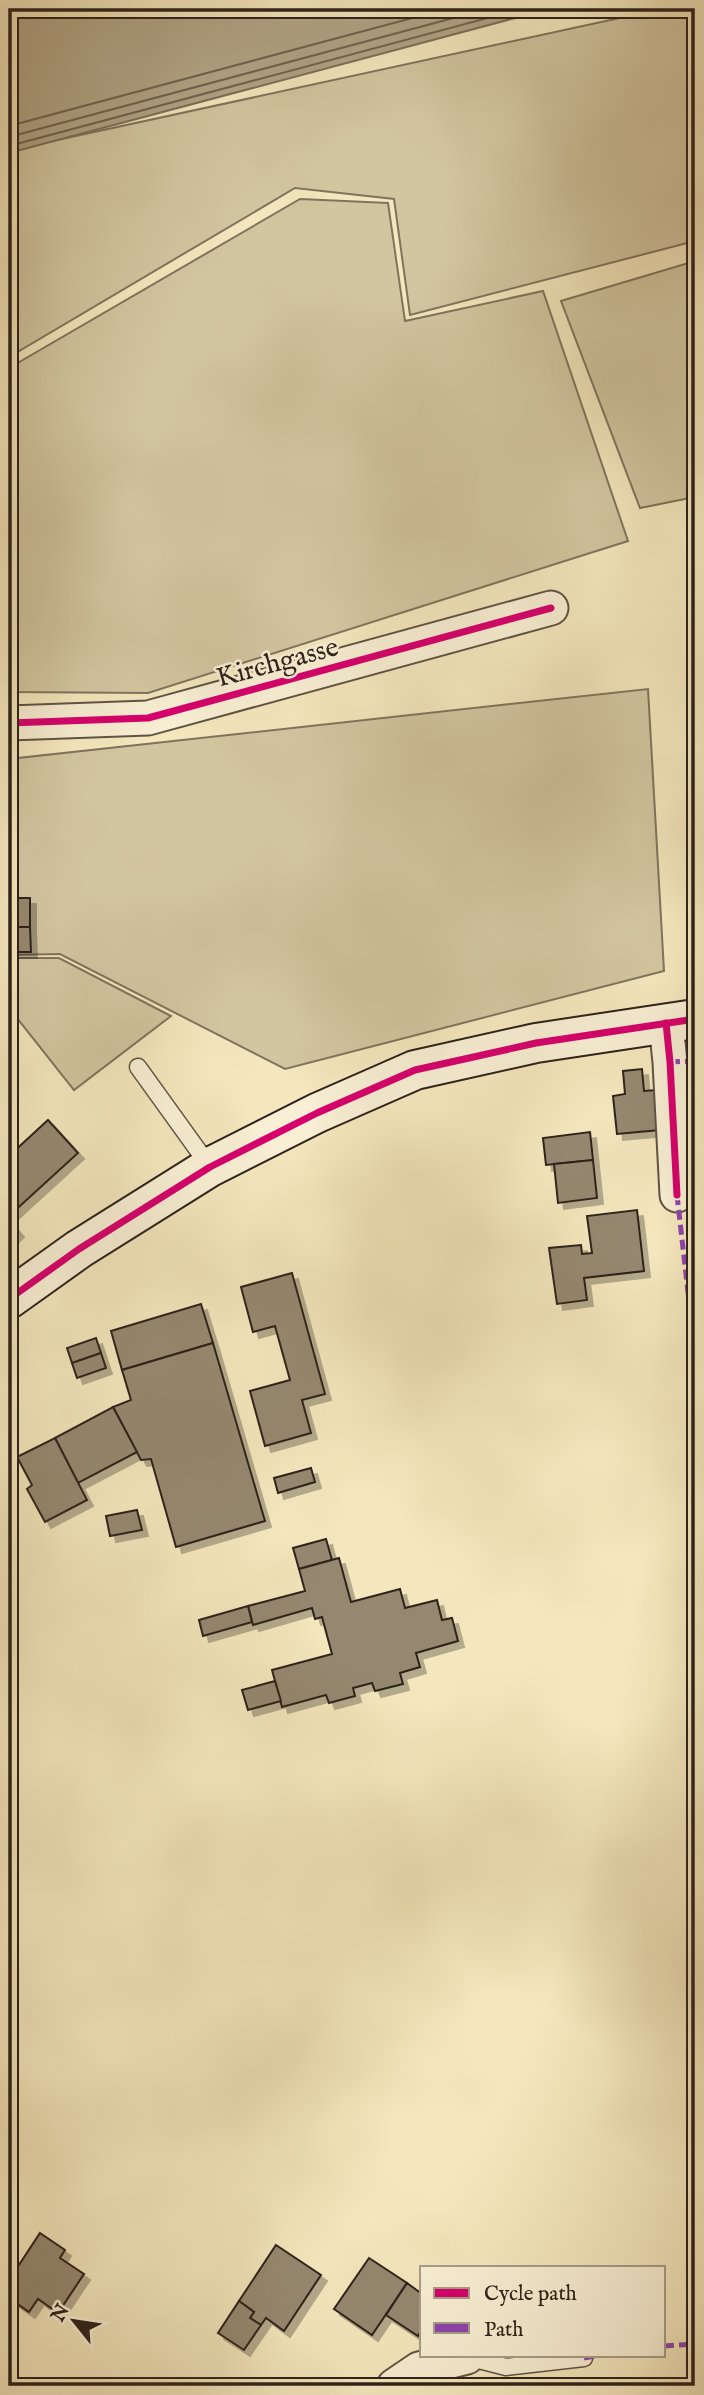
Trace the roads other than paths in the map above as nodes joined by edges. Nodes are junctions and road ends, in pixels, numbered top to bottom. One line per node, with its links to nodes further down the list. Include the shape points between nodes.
1 (551, 608): 2 (street, Kirchgasse, via 148,718)
2 (9, 723)
3 (680, 1021): 5 (main road, via 536,1043 415,1070); 6 (street, via 670,1062)
4 (138, 1067): 5 (lane)
5 (210, 1167): 7 (main road)
6 (677, 1195)
7 (9, 1299)
8 (467, 2357): 9 (lane, via 506,2367); 10 (street, via 419,2369)
9 (584, 2358)
10 (394, 2386)

